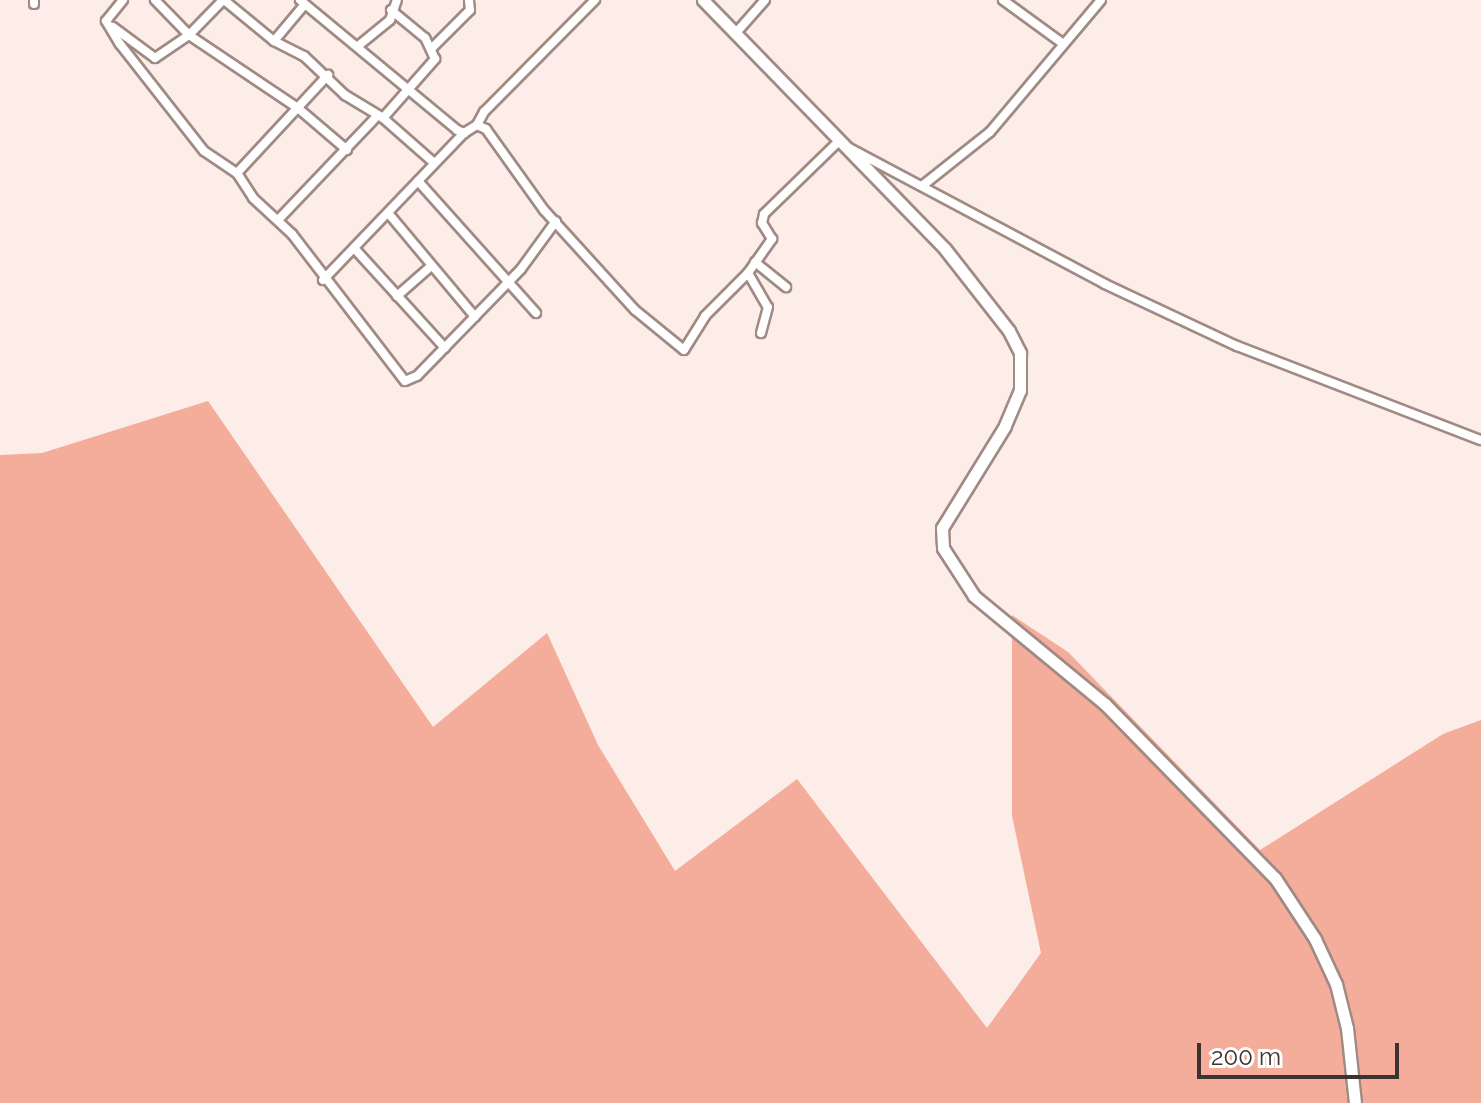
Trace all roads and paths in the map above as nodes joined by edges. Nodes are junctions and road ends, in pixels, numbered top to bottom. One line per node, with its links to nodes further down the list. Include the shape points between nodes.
1 (123, 0): 13 (street)
2 (155, 0): 15 (street)
3 (223, 0): 15 (street); 16 (street)
4 (397, 0): 12 (street)
5 (469, 0): 19 (street, via 470,10)
6 (595, 0): 24 (street)
7 (703, 0): 14 (main road)
8 (765, 0): 14 (street)
9 (1101, 0): 17 (street)
10 (1008, 1): 17 (street)
11 (307, 3): 16 (street); 18 (street)
12 (391, 10): 18 (street, via 390,20); 19 (street)
13 (106, 21): 15 (street, via 151,58); 29 (street, via 204,151)
14 (735, 34): 26 (main road)
15 (189, 35): 22 (street)
16 (274, 41): 20 (street)
17 (1062, 43): 31 (street, via 990,132)
18 (358, 46): 21 (street)
19 (431, 49): 21 (street, via 433,66)
20 (328, 75): 22 (street); 23 (street)
21 (409, 89): 23 (street); 25 (street)
22 (299, 109): 27 (street); 29 (street)
23 (379, 118): 27 (street); 28 (street)
24 (477, 125): 25 (street); 34 (street, via 503,147 529,192)
25 (464, 133): 28 (street)
26 (838, 142): 31 (street); 36 (street, via 807,166 793,188 762,216 773,237); 48 (main road, via 980,288 1020,353 1020,390 1005,426 942,528 940,542 948,558 974,596 1105,704 1275,878 1305,922 1336,984)
27 (347, 150): 33 (street)
28 (433, 162): 30 (street)
29 (237, 173): 33 (street, via 253,198)
30 (418, 181): 32 (street); 40 (street)
31 (922, 186): 47 (street, via 1237,346)
32 (389, 214): 35 (street); 37 (street)
33 (278, 220): 39 (street)
34 (556, 221): 38 (street, via 635,310 684,350 705,316); 40 (street)
35 (354, 248): 39 (street); 42 (street)
36 (755, 262): 38 (street); 41 (street)
37 (430, 267): 42 (street); 44 (street)
38 (748, 273): 45 (street, via 768,307)
39 (323, 280): 46 (street, via 405,381)
40 (508, 282): 43 (street); 44 (street)
41 (786, 287)
42 (397, 296): 46 (street)
43 (536, 313)
44 (475, 317): 46 (street)
45 (761, 333)
46 (445, 348)
47 (1481, 440)
48 (1355, 1103)

